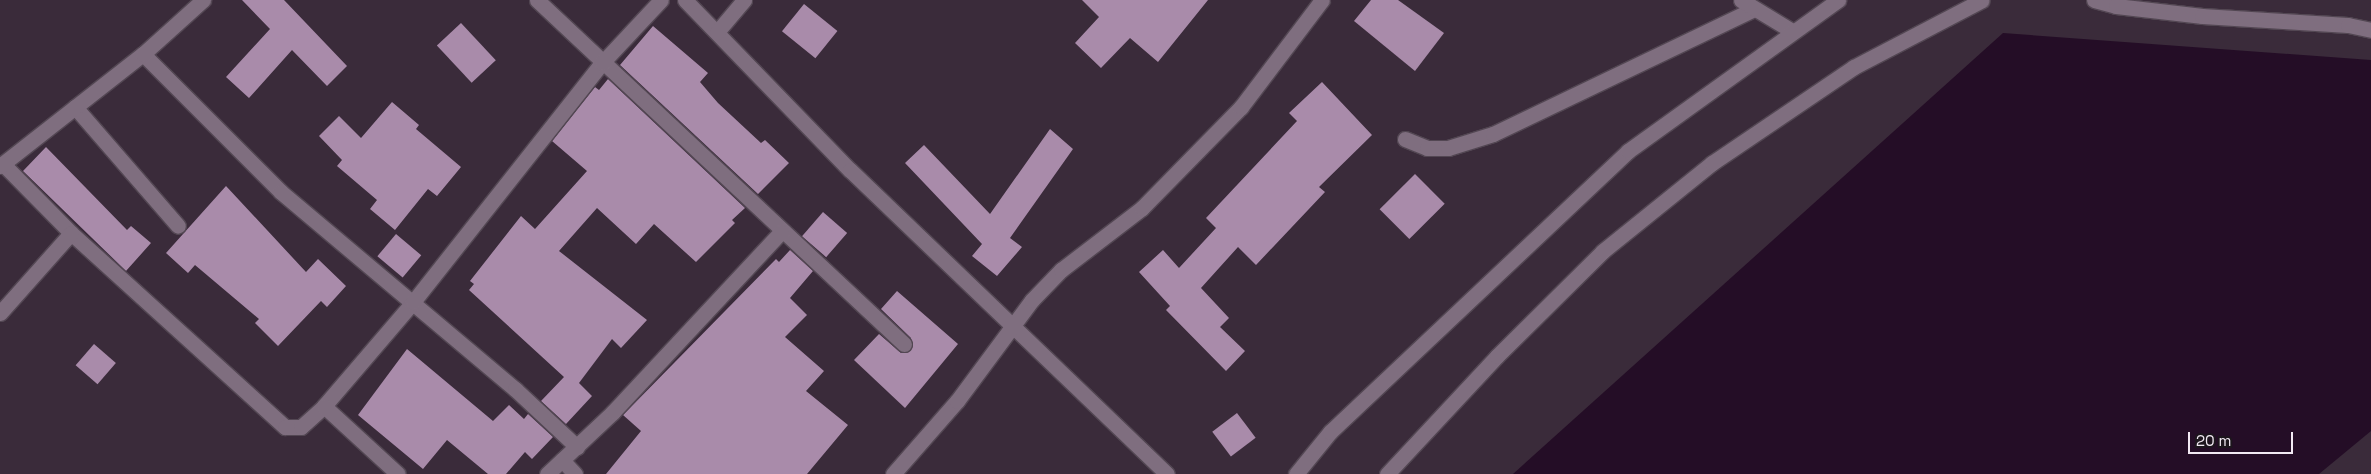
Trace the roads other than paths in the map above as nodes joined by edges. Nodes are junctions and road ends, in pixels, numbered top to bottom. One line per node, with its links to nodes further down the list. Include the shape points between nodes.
1 (203, 0): 15 (street)
2 (537, 0): 16 (street)
3 (661, 0): 16 (street)
4 (685, 0): 14 (street)
5 (744, 0): 14 (street)
6 (1322, 0): 25 (street, via 1242,107 1142,208 1061,270 1032,300)
7 (1741, 0): 11 (street)
8 (1838, 0): 13 (street)
9 (1982, 0): 36 (street, via 1854,67 1712,163 1603,251 1497,356)
10 (2094, 0): 12 (street, via 2116,6 2202,16 2348,25)
11 (1754, 9): 13 (street); 18 (street, via 1492,134 1448,148 1427,148)
12 (2371, 30)
13 (1792, 31): 35 (street, via 1628,152 1330,432)
14 (717, 32): 25 (street, via 850,170)
15 (143, 54): 17 (street); 23 (street, via 281,192)
16 (602, 63): 21 (street); 23 (street)
17 (75, 107): 19 (street); 20 (street)
18 (1405, 139)
19 (2, 165): 22 (street)
20 (178, 226)
21 (781, 232): 26 (street); 28 (street)
22 (71, 233): 24 (street); 27 (street, via 286,427 301,427)
23 (413, 302): 27 (street); 28 (street)
24 (0, 313)
25 (1014, 328): 33 (street, via 957,401); 34 (street)
26 (904, 344)
27 (324, 406): 30 (street)
28 (577, 447): 29 (street)
29 (562, 460): 31 (street); 32 (street)
30 (398, 474)
31 (546, 474)
32 (575, 474)
33 (893, 474)
34 (1167, 474)
35 (1296, 474)
36 (1387, 474)

